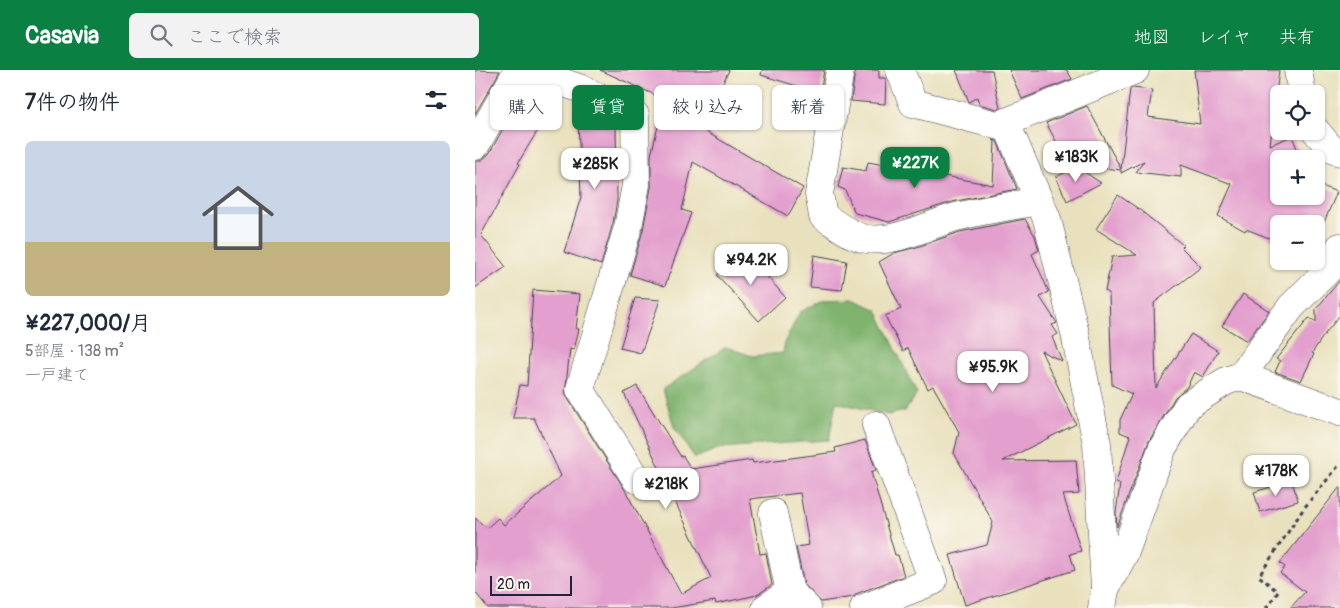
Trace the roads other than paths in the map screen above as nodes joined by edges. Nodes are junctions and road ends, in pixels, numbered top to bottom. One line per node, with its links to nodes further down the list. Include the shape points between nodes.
1 (518, 70): 9 (street)
2 (524, 70): 15 (street, via 579,88 635,115 637,185 628,227 580,389)
3 (840, 70): 10 (street, via 819,194 823,216 865,239 886,240 955,217)
4 (901, 70): 8 (street, via 913,103)
5 (1135, 70): 8 (street)
6 (1298, 70): 7 (street)
7 (1301, 85)
8 (999, 125): 10 (street, via 1008,128)
9 (475, 146)
10 (1039, 202): 17 (street, via 1047,219 1075,333 1097,444)
11 (1340, 247): 12 (street, via 1328,270 1291,307)
12 (1241, 376): 13 (street); 17 (street, via 1226,381 1188,406 1162,449 1125,552)
13 (1340, 412)
14 (876, 426): 20 (street, via 933,581)
15 (636, 479)
16 (773, 513): 18 (street)
17 (1103, 598)
18 (798, 600): 19 (street)
19 (766, 608)
20 (864, 608)

